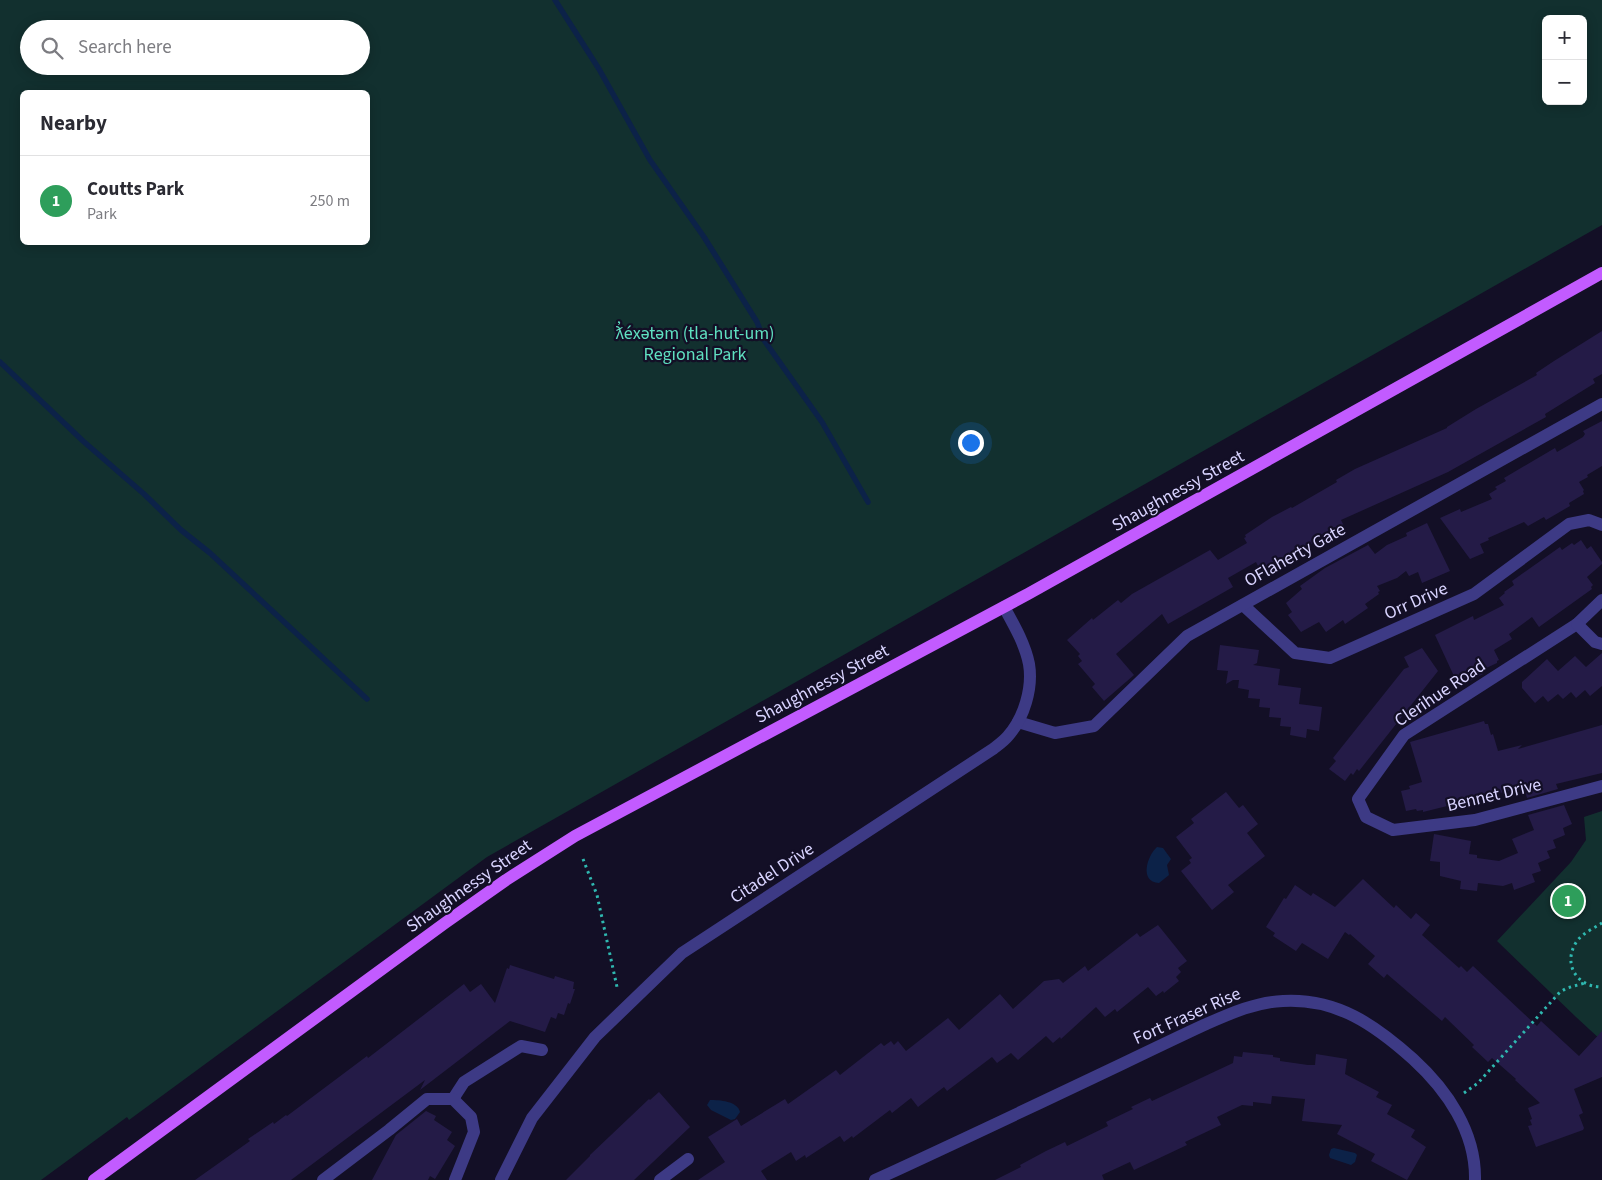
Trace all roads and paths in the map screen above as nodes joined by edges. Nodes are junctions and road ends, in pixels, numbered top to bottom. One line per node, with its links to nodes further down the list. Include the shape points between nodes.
1 (1602, 273): 6 (main road, Shaughnessy Street)
2 (1602, 404): 5 (street, OFlaherty Gate)
3 (1602, 525): 5 (street, Orr Drive, via 1589,520 1569,524 1474,594 1330,658 1294,653)
4 (1602, 600): 7 (street, Clerihue Road)
5 (1243, 605): 9 (street, OFlaherty Gate, via 1187,636 1094,726 1055,733)
6 (1004, 607): 9 (street, Citadel Drive, via 1023,644 1029,666 1029,686); 21 (main road, Shaughnessy Street, via 550,851 452,918)
7 (1577, 624): 8 (street, via 1595,642); 11 (street, Clerihue Road, via 1404,735 1358,799)
8 (1602, 644)
9 (1018, 722): 24 (street, Citadel Drive, via 993,749 682,953 595,1037 532,1118)
10 (1602, 786): 11 (street, Bennet Drive, via 1475,820 1393,830)
11 (1366, 817)
12 (583, 859): 16 (path, via 597,895)
13 (1602, 923): 14 (path, via 1579,939 1572,951 1573,971)
14 (1585, 983): 15 (path); 18 (path, via 1560,992 1478,1084)
15 (1602, 986)
16 (617, 987)
17 (542, 1050): 19 (street, via 521,1046 464,1082)
18 (1464, 1093)
19 (453, 1099): 22 (street, via 427,1099); 23 (street, via 471,1117 474,1132)
20 (688, 1159): 25 (street)
21 (94, 1180)
22 (324, 1180)
23 (455, 1180)
24 (501, 1180)
25 (660, 1180)
26 (875, 1180): 27 (street, Fort Fraser Rise, via 1231,1013 1283,1001 1333,1006 1355,1016 1390,1038 1425,1070 1451,1102 1460,1119 1472,1154)
27 (1476, 1180)

